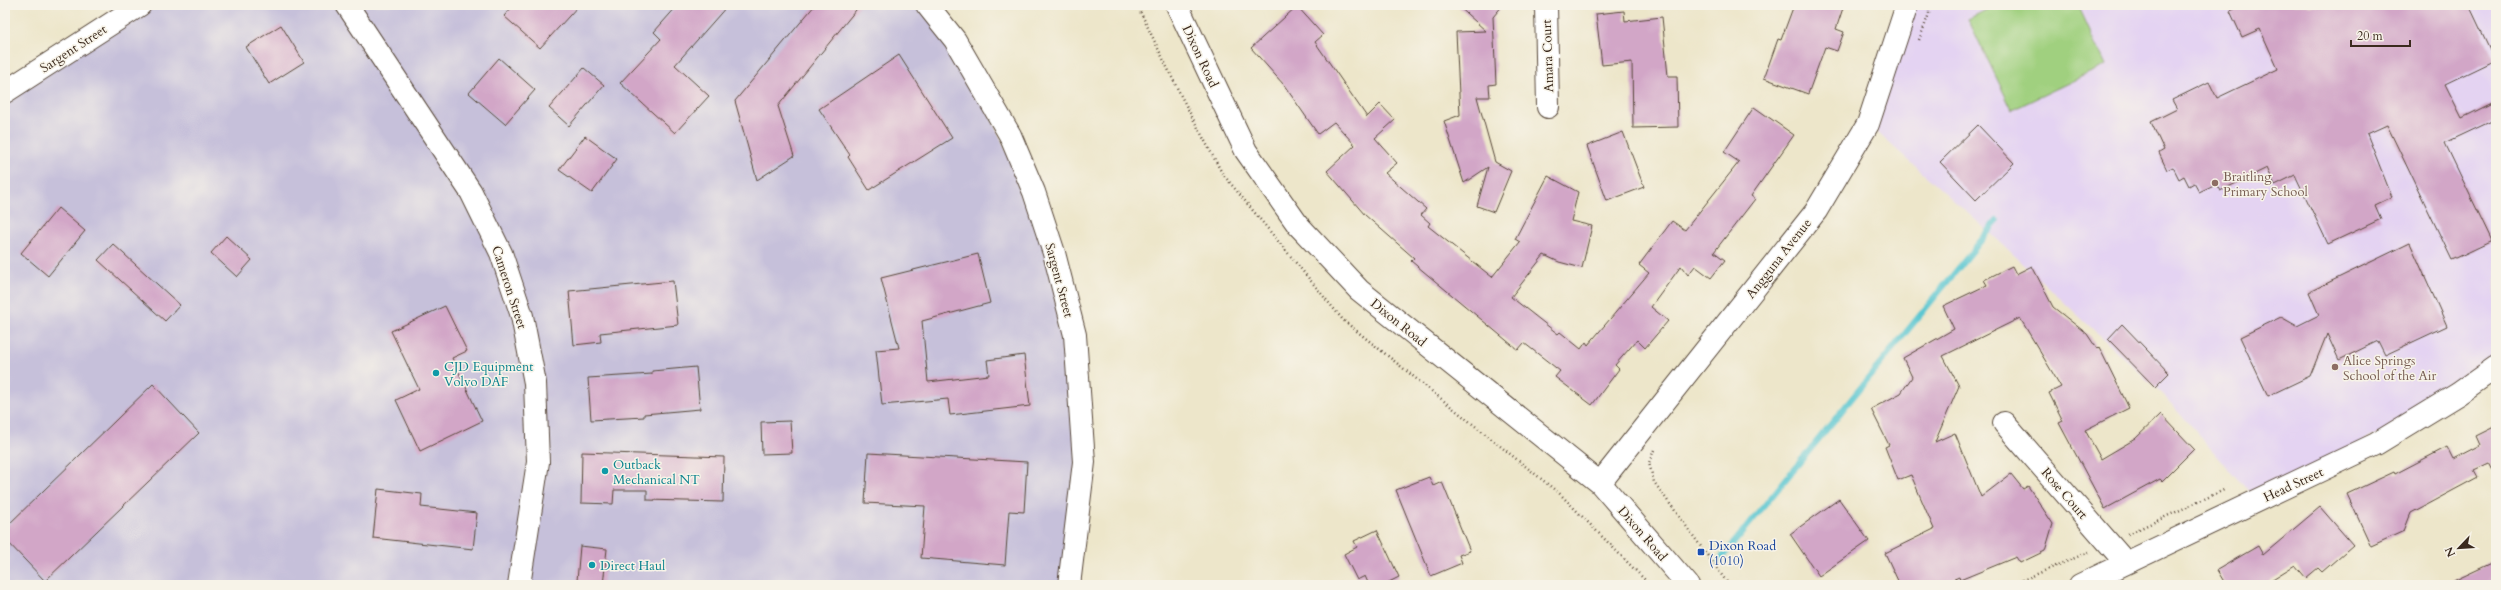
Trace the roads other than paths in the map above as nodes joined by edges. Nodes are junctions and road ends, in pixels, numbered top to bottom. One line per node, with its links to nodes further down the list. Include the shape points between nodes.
1 (140, 5): 7 (street, Sargent Street)
2 (347, 5): 13 (street, Cameron Street, via 471,192 501,253 522,316 536,382 538,462)
3 (927, 5): 14 (street, Sargent Street, via 956,40 1010,136 1034,192 1052,246 1073,328 1084,462)
4 (1177, 5): 11 (street, Dixon Road, via 1246,151 1298,226 1359,290)
5 (1546, 5): 8 (street, Amara Court)
6 (1907, 5): 11 (street, Angguna Avenue, via 1868,124 1816,211)
7 (5, 92)
8 (1548, 107)
9 (2496, 368): 12 (street, Head Street, via 2376,444)
10 (2004, 423): 12 (street, Rose Court)
11 (1600, 483): 15 (street, Dixon Road)
12 (2126, 563): 16 (street, Head Street)
13 (519, 585)
14 (1069, 585)
15 (1688, 585)
16 (2080, 585)

